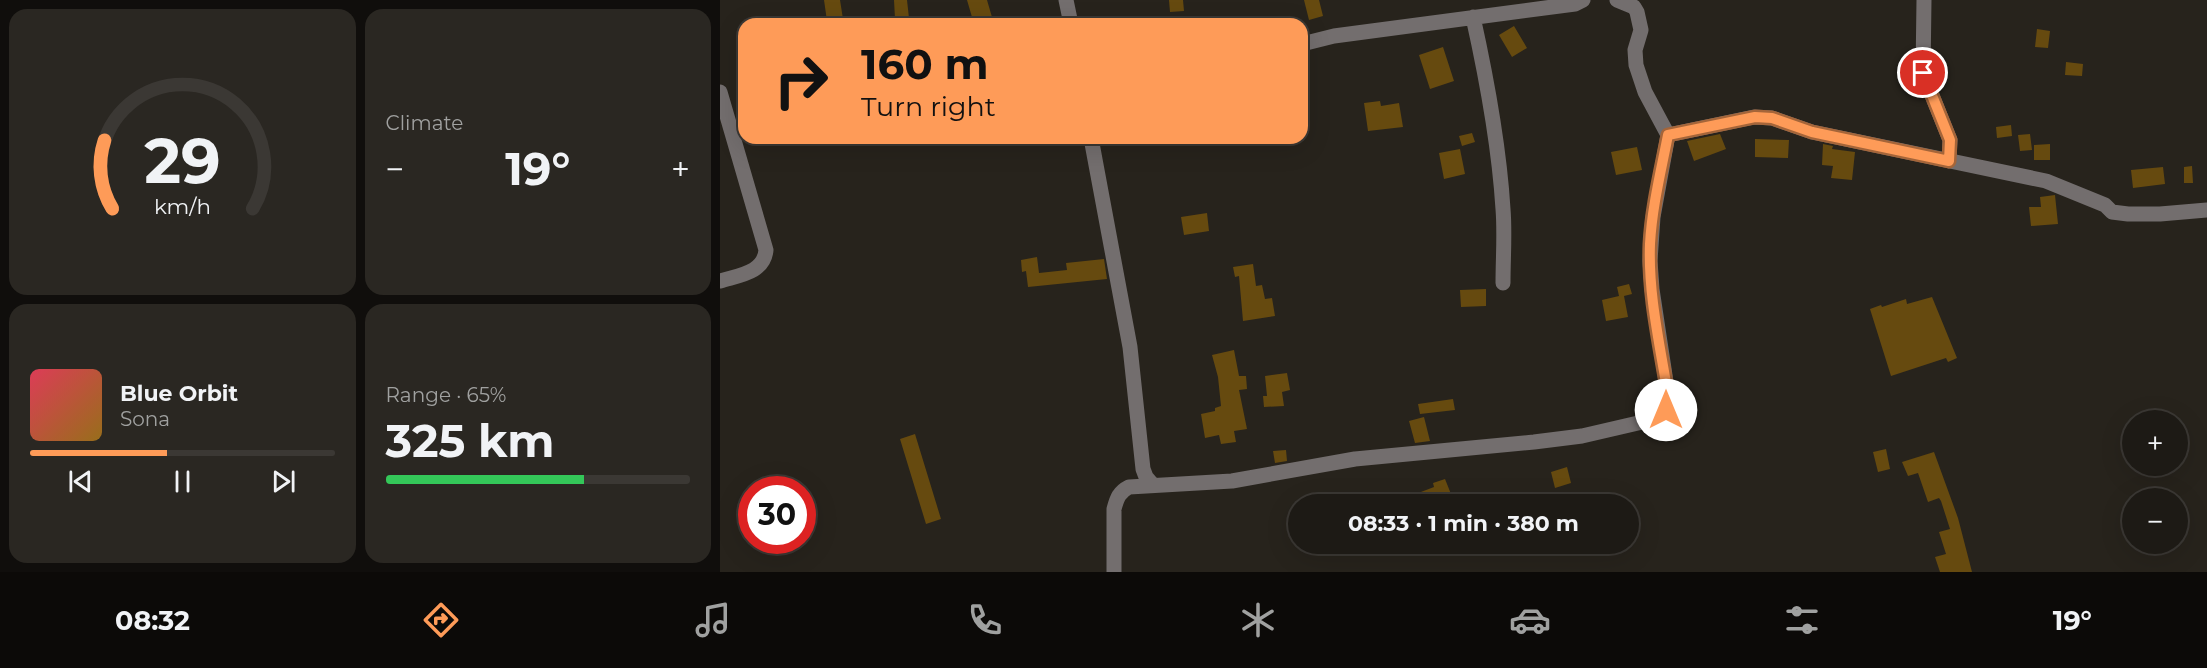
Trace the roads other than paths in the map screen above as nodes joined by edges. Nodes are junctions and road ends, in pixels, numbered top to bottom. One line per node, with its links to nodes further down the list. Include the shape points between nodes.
1 (1066, 0): 6 (street)
2 (1583, 0): 5 (street)
3 (1617, 0): 9 (street, via 1637,12 1641,30 1635,50 1636,65 1645,92)
4 (1924, 0): 11 (street, via 1923,73 1950,140)
5 (1473, 17): 7 (street); 14 (street, via 1489,92 1504,210)
6 (1070, 18)
7 (1308, 42)
8 (720, 92): 13 (street, via 766,250 762,265)
9 (1668, 135): 11 (street, via 1755,117 1772,118 1812,132); 15 (street, via 1650,242 1652,289 1668,395 1666,410 1660,415 1618,429 1573,437 1355,459 1232,481)
10 (1092, 144): 15 (street, via 1130,347 1143,469)
11 (1949, 161): 12 (street, via 2046,181 2105,205 2112,212 2160,214)
12 (2207, 210)
13 (720, 281)
14 (1503, 283)
15 (1152, 484): 16 (street, via 1129,487 1116,499)
16 (1114, 572)

